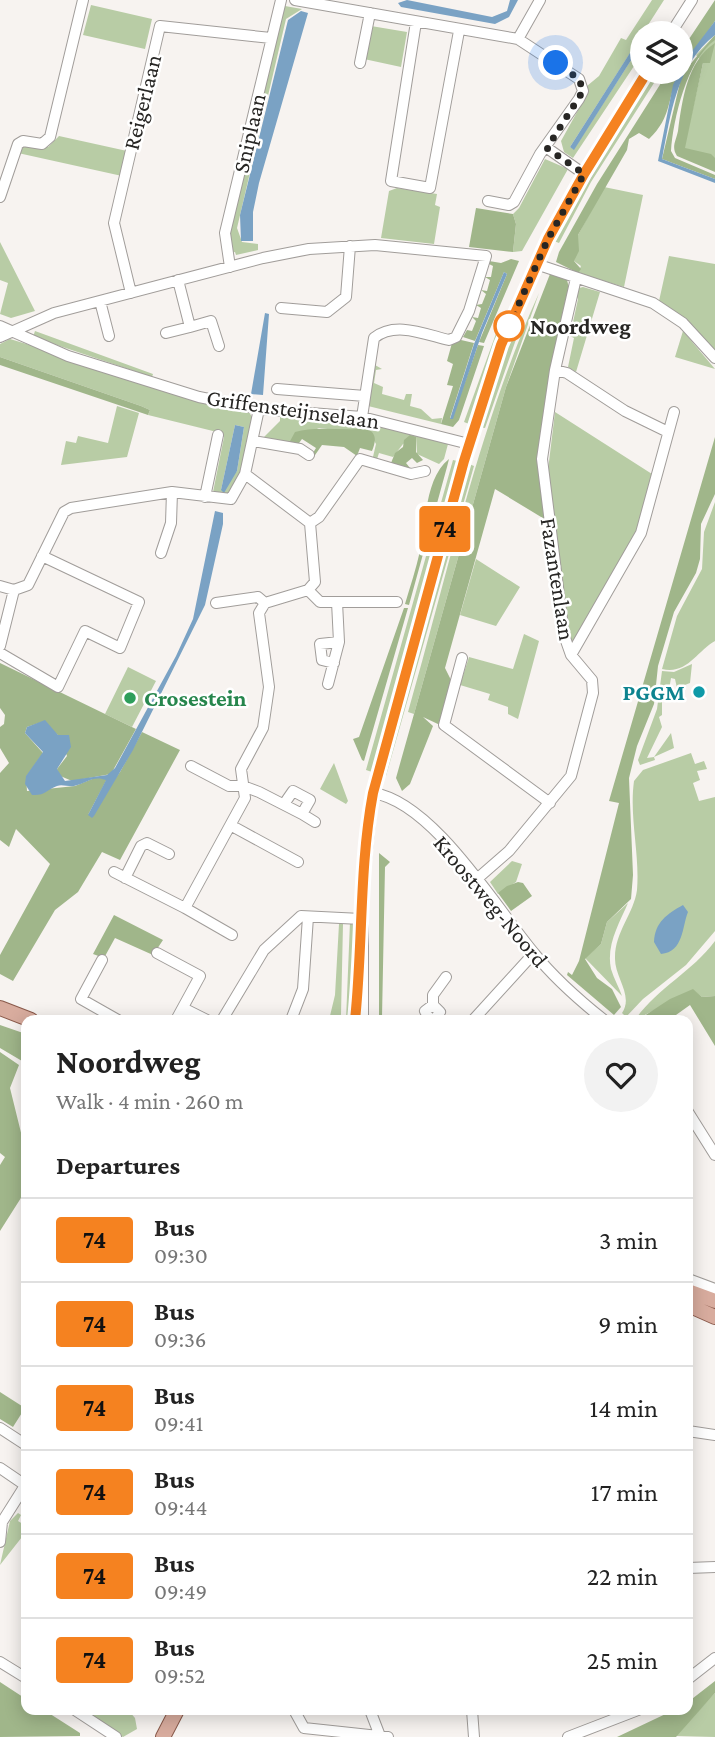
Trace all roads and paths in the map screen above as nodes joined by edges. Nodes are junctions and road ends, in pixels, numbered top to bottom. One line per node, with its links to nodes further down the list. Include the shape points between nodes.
1 (83, 0): 16 (street, via 48,141 18,144)
2 (281, 0): 10 (street, Sniplaan)
3 (296, 0): 6 (street)
4 (540, 0): 11 (street)
5 (692, 0): 7 (street)
6 (370, 13): 8 (street); 12 (street)
7 (679, 21)
8 (416, 22): 9 (street); 9 (street, via 391,181 430,188)
9 (458, 31): 11 (street)
10 (271, 38): 20 (street, Sniplaan, via 225,233); 23 (street, Reigerlaan, via 160,26 114,229)
11 (518, 39): 14 (street, via 582,83 579,99)
12 (360, 63)
13 (640, 84): 15 (street)
14 (547, 148): 15 (street); 17 (street, via 514,202)
15 (584, 174): 19 (street)
16 (0, 197)
17 (488, 201)
18 (350, 246): 20 (street); 25 (street, via 346,297 327,313); 36 (street, via 486,256 460,333 449,340 407,330 383,331 374,338)
19 (536, 264): 21 (street); 43 (street, via 501,345)
20 (230, 267): 22 (street)
21 (576, 278): 33 (street, via 653,303 683,323); 34 (street, Fazantenlaan)
22 (178, 280): 23 (street); 27 (street)
23 (131, 293): 24 (street)
24 (100, 301): 28 (street); 30 (street)
25 (281, 308)
26 (0, 326): 28 (street, Griffensteijnselaan)
27 (190, 327): 29 (street); 32 (street, via 211,321)
28 (12, 331): 31 (street); 37 (street, Griffensteijnselaan, via 125,375)
29 (166, 333)
30 (109, 336)
31 (0, 337)
32 (219, 346)
33 (715, 358)
34 (555, 370): 40 (street); 62 (street, Fazantenlaan, via 542,459 564,635)
35 (277, 389): 36 (street)
36 (365, 396): 39 (street)
37 (259, 409): 39 (street, Griffensteijnselaan); 42 (street)
38 (674, 412): 40 (street)
39 (362, 417): 43 (street, Griffensteijnselaan)
40 (667, 432): 62 (street, via 670,438 641,533)
41 (218, 435): 48 (street)
42 (253, 441): 44 (street); 46 (street)
43 (469, 444): 68 (street)
44 (309, 455)
45 (425, 471): 49 (street, via 411,474 360,459)
46 (245, 474): 48 (street, via 231,499); 49 (street)
47 (172, 492): 48 (street); 50 (street, via 171,523); 51 (street, via 71,508 64,512)
48 (205, 497)
49 (310, 523): 54 (street, via 315,582)
50 (161, 553)
51 (42, 556): 53 (street, via 27,585); 61 (street, via 139,602 120,648 85,632 58,687)
52 (0, 586): 53 (street)
53 (15, 590): 60 (street)
54 (308, 590): 55 (street, via 320,602); 58 (street)
55 (337, 602): 56 (street); 59 (street)
56 (397, 602)
57 (216, 603): 58 (street, via 258,597)
58 (265, 603): 67 (street, via 259,613 269,687 267,705 263,728 241,769)
59 (340, 642): 64 (street); 64 (street, via 320,644 322,660)
60 (0, 646)
61 (0, 653)
62 (571, 655): 69 (street, Fazantenlaan, via 592,680 592,704 570,776)
63 (462, 657): 69 (street, via 444,725)
64 (334, 663): 65 (street)
65 (328, 684)
66 (191, 766): 67 (street, via 229,786)
67 (243, 786): 70 (street); 71 (street, via 245,798)
68 (373, 793): 76 (street, Kroostweg-Noord, via 402,803); 79 (street)
69 (550, 803): 76 (street, Fazantenlaan, via 509,852)
70 (316, 822)
71 (232, 826): 73 (street); 77 (street)
72 (169, 854): 75 (street, via 147,843 141,846)
73 (298, 862)
74 (114, 872): 75 (street)
75 (125, 878): 77 (street)
76 (478, 878): 82 (street, Kroostweg-Noord)
77 (185, 908): 80 (street)
78 (305, 916): 79 (street); 91 (street, via 264,950); 92 (street, via 303,989)
79 (362, 919): 85 (street)
80 (232, 935)
81 (157, 953): 87 (street, via 200,976)
82 (534, 953): 96 (street); 97 (street, Kroostweg-Noord)
83 (102, 960): 88 (street, via 81,999)
84 (446, 977): 95 (street, via 433,995 433,1005 439,1010)
85 (360, 986): 93 (street); 94 (street)
86 (0, 1008): 98 (main road)
87 (183, 1008): 89 (street); 90 (street)
88 (109, 1015)
89 (179, 1015)
90 (197, 1015)
91 (225, 1015)
92 (293, 1015)
93 (356, 1015)
94 (363, 1015)
95 (435, 1015)
96 (478, 1015)
97 (599, 1015)
98 (21, 1016)
99 (693, 1120): 100 (street)
100 (715, 1155)
101 (693, 1281): 102 (street)
102 (715, 1289)
103 (693, 1293): 104 (main road)
104 (715, 1301)
105 (693, 1307): 106 (main road)
106 (715, 1317)
107 (0, 1428): 110 (street)
108 (693, 1432): 109 (street)
109 (715, 1435)
110 (21, 1442)
111 (0, 1468): 112 (street)
112 (21, 1482)
113 (21, 1493): 114 (street, via 2,1522)
114 (0, 1542)
115 (715, 1567): 116 (street)
116 (693, 1568)
117 (715, 1658): 120 (street)
118 (0, 1661): 119 (street)
119 (21, 1675)
120 (693, 1675)
121 (83, 1715): 128 (street)
122 (174, 1715): 129 (main road)
123 (297, 1715): 130 (street, via 304,1728)
124 (373, 1715): 130 (street)
125 (472, 1715): 131 (street)
126 (626, 1715): 127 (street)
127 (575, 1736)
128 (116, 1737)
129 (163, 1737)
130 (384, 1737)
131 (474, 1737)

